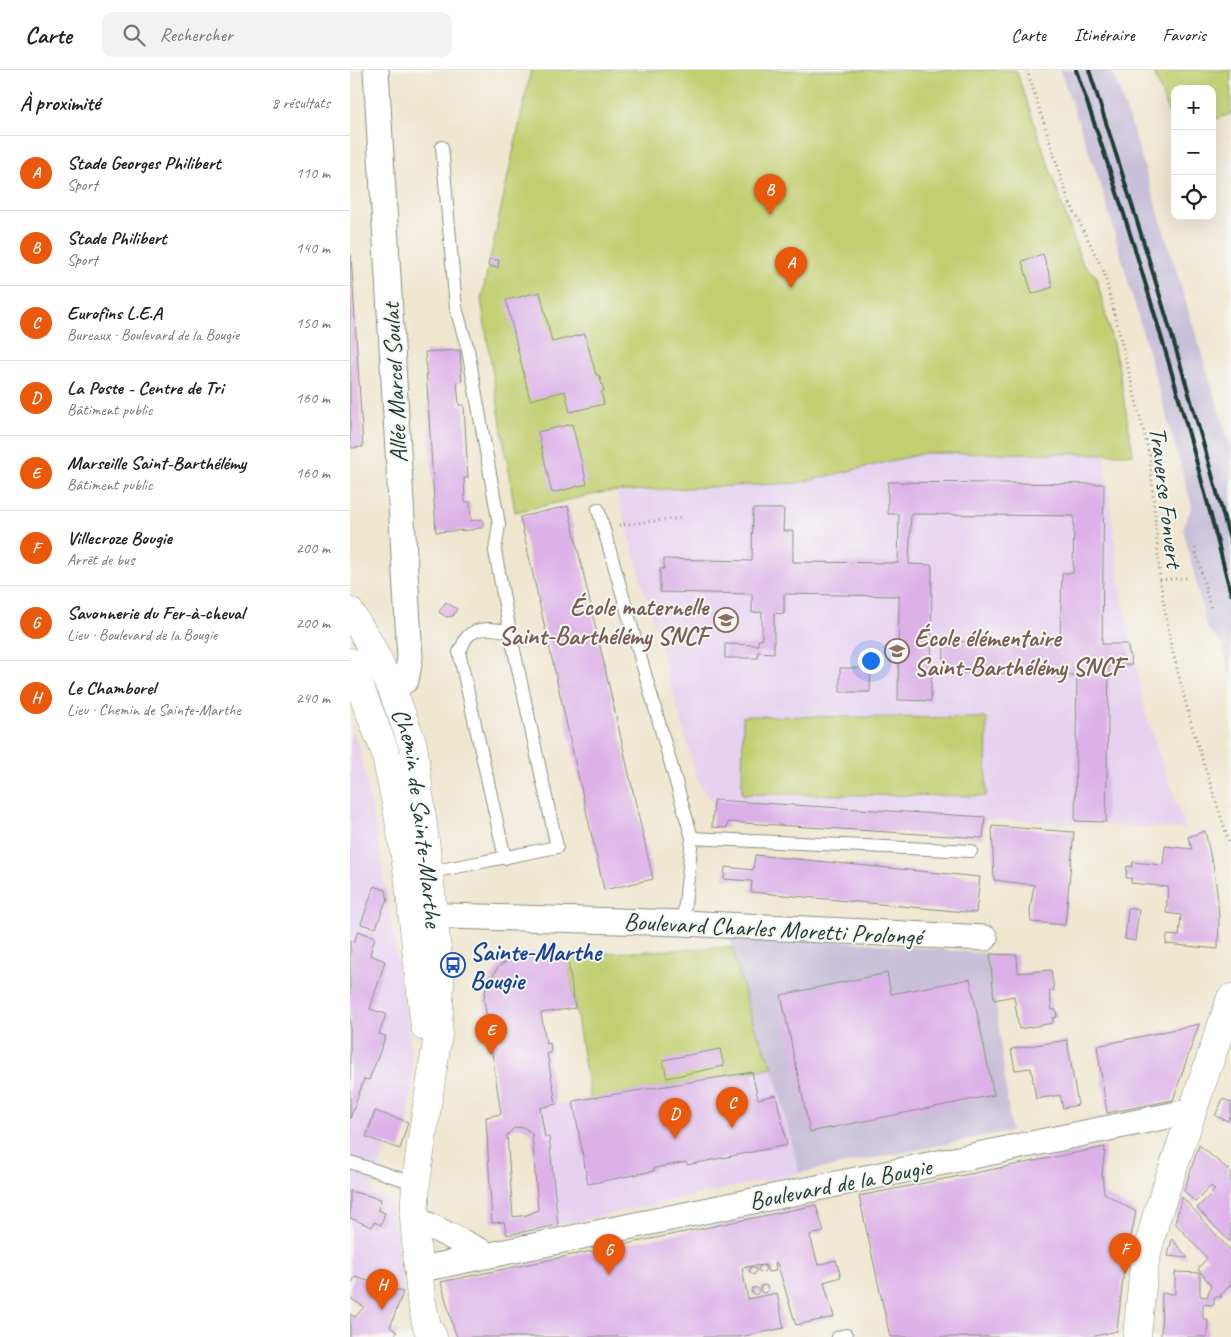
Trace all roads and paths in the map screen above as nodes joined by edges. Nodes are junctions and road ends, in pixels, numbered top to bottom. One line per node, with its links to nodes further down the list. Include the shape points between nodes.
1 (376, 70): 15 (street, Allée Marcel Soulat, via 410,658 406,680)
2 (1027, 70): 9 (path, Traverse Fonvert, via 1068,199 1104,272 1150,457)
3 (442, 147): 12 (lane, via 456,308 468,350 499,524 495,551)
4 (598, 508): 6 (lane)
5 (682, 518): 6 (path)
6 (604, 528): 17 (lane)
7 (1195, 548): 10 (path)
8 (1187, 578): 9 (path)
9 (1160, 580): 18 (path, Traverse Fonvert, via 1171,645 1192,727)
10 (1211, 609)
11 (350, 612): 13 (street, Chemin de Sainte-Marthe)
12 (510, 632): 20 (lane, via 557,847); 20 (lane, via 495,628 478,631 467,636 459,652)
13 (356, 644): 15 (street, Chemin de Sainte-Marthe)
14 (350, 662): 16 (street, Chemin de Sainte-Marthe)
15 (392, 689): 21 (street, Chemin de Sainte-Marthe, via 413,745)
16 (359, 701): 21 (street, Chemin de Sainte-Marthe, via 384,751 397,808)
17 (692, 838): 19 (lane); 23 (lane)
18 (1231, 848)
19 (971, 850)
20 (505, 858): 21 (lane)
21 (419, 874): 22 (street, Chemin de Sainte-Marthe)
22 (423, 915): 23 (street, Boulevard Charles Moretti Prolongé); 28 (street, Chemin de Sainte-Marthe, via 440,979 438,1035)
23 (683, 922): 24 (street, Boulevard Charles Moretti Prolongé)
24 (985, 938)
25 (1231, 998): 26 (street)
26 (1192, 1111): 30 (street, Boulevard de la Bougie); 35 (street, via 1144,1264)
27 (350, 1162): 28 (lane)
28 (416, 1184): 29 (street, Chemin de Sainte-Marthe)
29 (414, 1218): 30 (street); 31 (street, Chemin de Sainte-Marthe)
30 (488, 1255): 31 (street, Boulevard de la Bougie)
31 (417, 1270): 32 (street, Chemin de Sainte-Marthe, via 423,1310)
32 (432, 1337)
33 (838, 1337): 34 (lane)
34 (847, 1337)
35 (1137, 1337)

